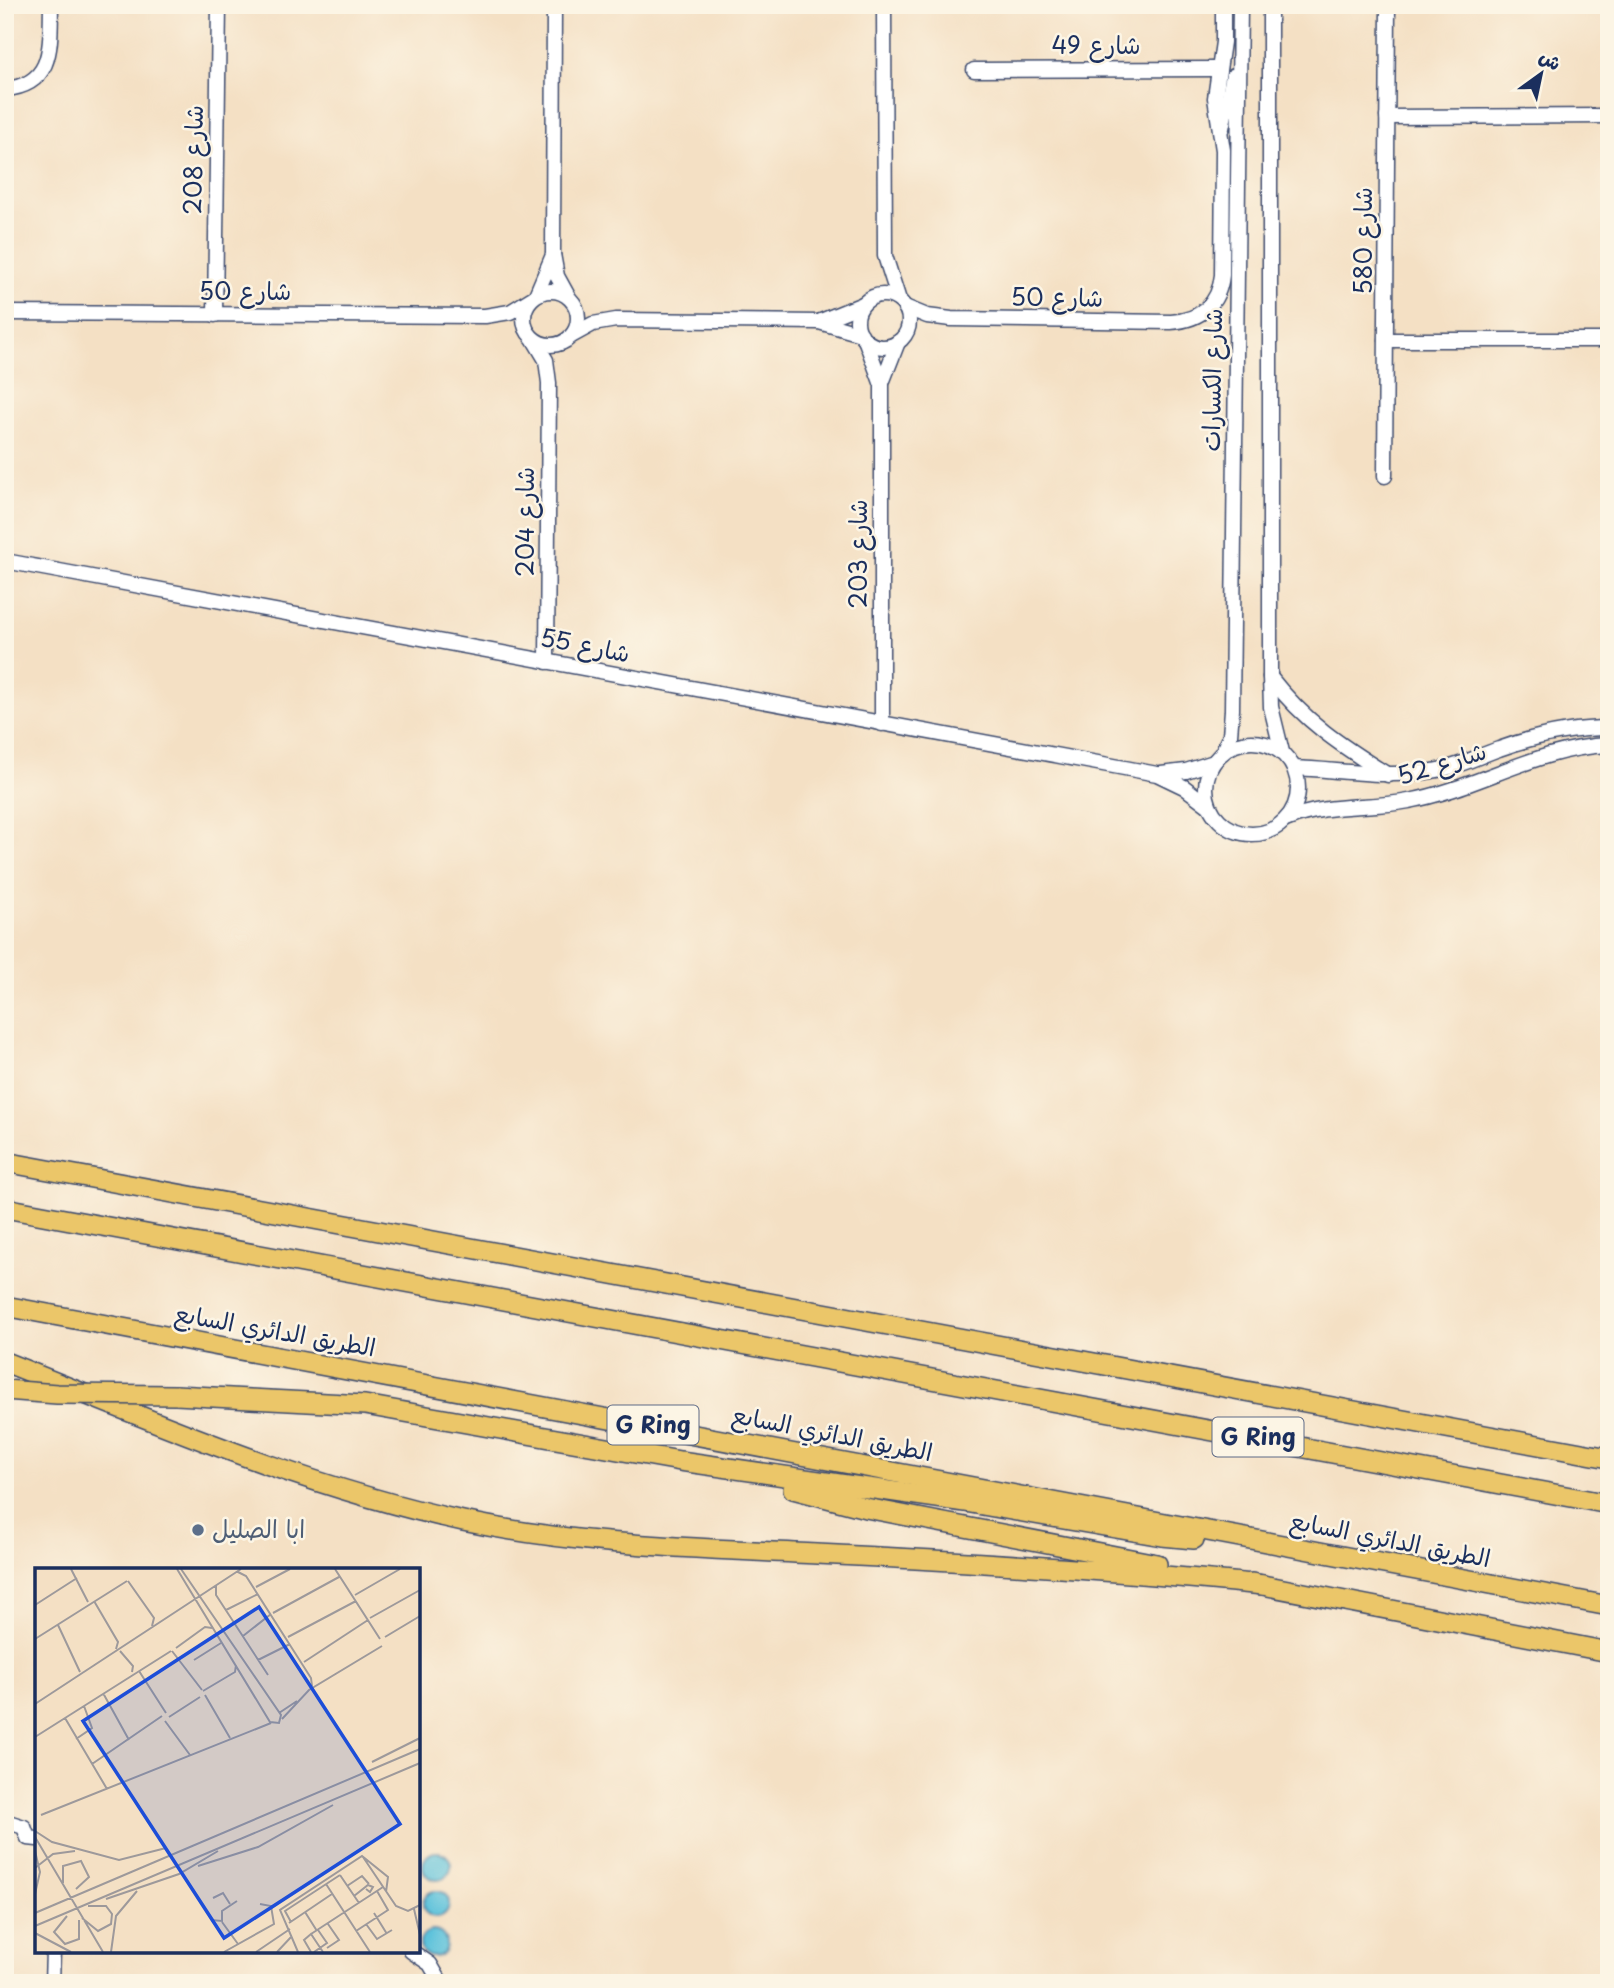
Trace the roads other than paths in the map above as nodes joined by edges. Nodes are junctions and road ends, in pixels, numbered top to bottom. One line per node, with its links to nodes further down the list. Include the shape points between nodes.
1 (51, 5): 12 (street, via 49,57 43,70 32,81)
2 (219, 5): 24 (street, شارع 208)
3 (554, 5): 16 (street)
4 (884, 5): 17 (street)
5 (1223, 5): 10 (street, شارع الكسارات)
6 (1240, 5): 9 (street, شارع الكسارات)
7 (1270, 5): 39 (street)
8 (1388, 5): 14 (street, شارع 580)
9 (1239, 54): 15 (street); 44 (street, شارع الكسارات, via 1232,710 1230,735)
10 (1219, 69): 11 (street, شارع 49); 15 (street, شارع الكسارات, via 1215,108)
11 (974, 70)
12 (5, 89)
13 (1609, 116): 14 (street)
14 (1387, 117): 31 (street, شارع 580)
15 (1221, 136): 22 (street, شارع الكسارات, via 1222,275 1216,300)
16 (553, 254): 18 (street); 19 (street, via 557,276)
17 (885, 256): 20 (street); 21 (street)
18 (534, 297): 19 (street, via 558,292); 25 (street, شارع 50, via 510,312); 29 (street, via 523,316)
19 (571, 300): 26 (street); 30 (street, via 579,320)
20 (866, 301): 21 (street, via 884,295); 27 (street); 28 (street, via 857,318)
21 (902, 304): 22 (street, شارع 50, via 927,316 951,319 1171,323); 33 (street, via 908,326)
22 (1207, 310)
23 (5, 313): 24 (street, شارع 50)
24 (215, 315): 25 (street, شارع 50)
25 (485, 316): 29 (street, شارع 50, via 508,322)
26 (616, 320): 27 (street); 30 (street, via 593,324)
27 (819, 322): 28 (street)
28 (863, 336): 33 (street, via 877,346); 35 (street, شارع 203)
29 (531, 337): 30 (street, via 550,346); 34 (street, شارع 204, via 546,360)
30 (569, 339): 34 (street, شارع 204)
31 (1386, 340): 32 (street); 36 (street, شارع 580)
32 (1609, 340)
33 (898, 342): 35 (street, شارع 203)
34 (549, 383): 38 (street, شارع 204)
35 (882, 384): 40 (street, شارع 203)
36 (1385, 476)
37 (5, 561): 38 (street, شارع 55)
38 (547, 662): 40 (street, شارع 55)
39 (1270, 677): 43 (street, via 1271,707); 47 (street, via 1294,708 1332,741)
40 (882, 724): 46 (street, شارع 55)
41 (1609, 728): 47 (street, شارع 52, via 1557,732 1447,769)
42 (1609, 745): 49 (street, شارع 52, via 1532,758 1409,801 1321,808)
43 (1282, 752): 44 (street, via 1258,742 1233,746); 45 (street)
44 (1218, 757): 46 (street, شارع 55, via 1186,771); 48 (street, شارع الكسارات, via 1207,776)
45 (1294, 768): 47 (street, شارع 52); 49 (street, via 1298,800)
46 (1157, 774): 48 (street, شارع 55)
47 (1388, 775)
48 (1209, 806): 49 (street, via 1220,822 1245,834 1264,834)
49 (1287, 819)
50 (5, 1162): 55 (highway)
51 (5, 1208): 57 (highway, G Ring)
52 (5, 1306): 58 (highway, الطريق الدائري السابع / G Ring)
53 (5, 1362): 59 (highway, via 258,1463 352,1494 466,1521 603,1543 1100,1569)
54 (5, 1390): 56 (highway, bridge, via 365,1405)
55 (1609, 1458)
56 (680, 1461): 58 (highway, via 1162,1536); 59 (highway, via 866,1508)
57 (1608, 1504)
58 (1300, 1548): 60 (highway, الطريق الدائري السابع / G Ring)
59 (1263, 1585): 61 (highway)
60 (1609, 1606)
61 (1609, 1652)
62 (5, 1821): 63 (street, via 24,1827 28,1838)
63 (35, 1839)
64 (53, 1953): 66 (street)
65 (414, 1953): 67 (street, via 430,1964)
66 (52, 1983)
67 (441, 1983)

